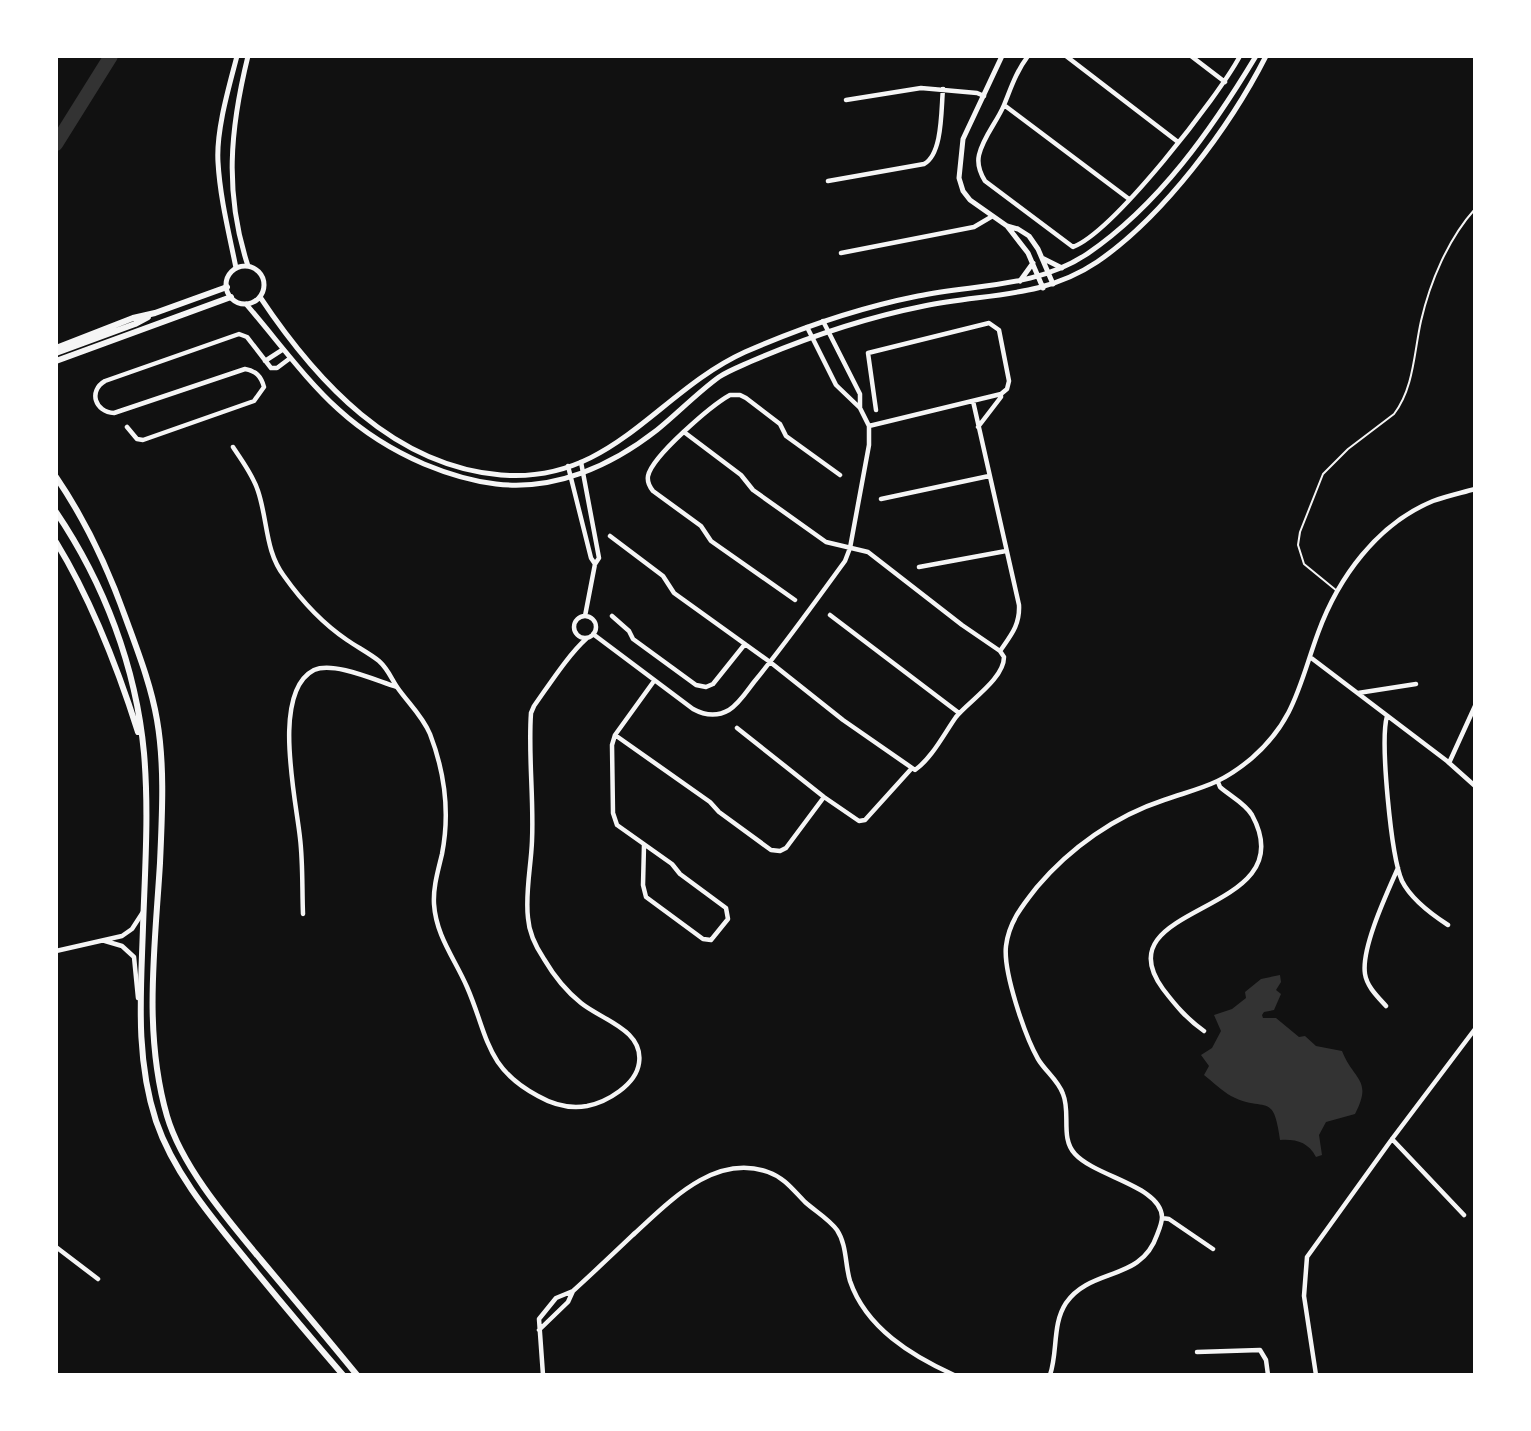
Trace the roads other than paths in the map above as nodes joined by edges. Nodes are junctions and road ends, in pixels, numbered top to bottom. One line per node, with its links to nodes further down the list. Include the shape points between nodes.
1 (237, 56): 25 (street, via 218,160)
2 (248, 56): 24 (street, via 231,145 238,234)
3 (1002, 56): 12 (street)
4 (1028, 56): 14 (street)
5 (1066, 56): 15 (street)
6 (1191, 56): 10 (street)
7 (1240, 56): 10 (street)
8 (1256, 56): 26 (street, via 1181,166 1110,237)
9 (1266, 56): 30 (street, via 1231,115 1180,183 1098,261)
10 (1225, 82): 15 (street)
11 (943, 89): 12 (street); 13 (street); 16 (street, via 937,148 930,161)
12 (984, 96): 19 (street, via 963,139 958,178 970,200)
13 (846, 100)
14 (1004, 105): 17 (street); 17 (street, via 979,156 985,181 1070,246 1092,236)
15 (1178, 142): 17 (street)
16 (828, 181)
17 (1129, 199)
18 (1475, 209): 72 (lane, via 1441,261 1400,406 1323,474 1300,531 1298,545 1304,564)
19 (991, 217): 20 (street); 21 (street, via 974,227)
20 (1007, 226): 22 (street, via 1029,236); 23 (street)
21 (841, 253)
22 (1042, 258): 26 (street); 27 (street)
23 (1033, 263): 28 (street); 29 (street)
24 (248, 266): 25 (street); 33 (street, via 263,278)
25 (236, 268): 31 (street)
26 (1062, 268): 27 (street)
27 (1049, 273): 28 (street); 30 (street)
28 (1039, 277): 29 (street); 32 (street)
29 (1020, 281): 37 (street, via 922,295)
30 (1053, 284): 32 (street)
31 (227, 287): 34 (street); 36 (main road)
32 (1043, 288): 39 (street, via 927,305)
33 (260, 297): 35 (street); 57 (street, via 292,344 326,382 399,441 476,472 532,474)
34 (231, 298): 35 (street); 45 (main road)
35 (246, 304): 42 (street)
36 (155, 313): 41 (main road); 43 (main road)
37 (823, 321): 38 (street); 39 (street)
38 (807, 327): 40 (street); 56 (street, via 713,368 646,422 597,456)
39 (828, 331): 40 (street); 49 (street, via 860,394)
40 (812, 337): 49 (street, via 836,385); 58 (street, via 720,376 654,432 601,467)
41 (56, 348)
42 (282, 350): 44 (street); 46 (street)
43 (56, 353)
44 (289, 359): 46 (street, via 275,369); 62 (street, via 340,413 366,433 394,451 456,477 515,485)
45 (56, 361)
46 (265, 361): 53 (street, via 247,337 239,334 105,381 98,385 95,402 114,412 245,369 253,370 262,380 264,387 254,401 143,440)
47 (1001, 394): 48 (street); 50 (street, via 1009,381 999,330 983,323 868,353); 52 (street)
48 (972, 401): 51 (street); 52 (street)
49 (860, 408): 51 (street)
50 (876, 410)
51 (869, 426): 68 (street)
52 (978, 427): 60 (street)
53 (127, 428)
54 (684, 432): 59 (street, via 723,398 740,395); 68 (street, via 741,475 753,490 826,542); 73 (street, via 651,469 649,485 701,526 711,541)
55 (233, 447): 87 (street, via 258,492 269,550 279,569 305,604 380,662)
56 (580, 462): 57 (street); 58 (street)
57 (568, 466): 62 (street)
58 (584, 472): 62 (street); 70 (street, via 597,536 599,558)
59 (840, 475)
60 (989, 476): 64 (street); 69 (street)
61 (56, 477): 121 (main road, via 114,583 141,656 157,720 162,794 153,1031 167,1118 214,1203)
62 (571, 477): 70 (street)
63 (1475, 489): 72 (street, via 1432,502 1407,516 1367,548)
64 (881, 499)
65 (56, 512): 94 (main road, via 88,563 119,636)
66 (610, 536): 80 (street, via 663,576 674,593)
67 (56, 542): 94 (main road, via 96,619)
68 (850, 548): 82 (street, via 867,552); 84 (street)
69 (1006, 551): 71 (street); 82 (street, via 1020,619)
70 (595, 564): 75 (street)
71 (919, 567)
72 (1338, 592): 83 (street)
73 (795, 600)
74 (830, 615): 90 (street)
75 (585, 616): 77 (street, via 576,620); 78 (street, via 596,624)
76 (612, 616): 80 (street, via 633,639 696,685 713,684)
77 (574, 630): 79 (street); 81 (street)
78 (593, 634): 79 (street); 85 (street)
79 (587, 638): 81 (street)
80 (745, 644): 84 (street)
81 (574, 650): 87 (street, via 531,713 532,841 527,915 530,933 557,980 597,1015 623,1028 639,1050 635,1076 588,1106 556,1104 527,1090 499,1066 490,1050 469,990 436,921 435,882 447,814 442,775 429,733)
82 (1000, 650): 90 (street, via 1004,657 1001,669)
83 (1310, 657): 88 (street); 97 (street, via 1283,723 1255,756)
84 (770, 662): 85 (street, via 737,703 714,714 693,709); 96 (street)
85 (654, 681): 93 (street)
86 (1416, 684): 88 (street)
87 (398, 688): 103 (street, via 354,672 326,668 304,678 294,695 288,737 301,842)
88 (1358, 694): 91 (street)
89 (1475, 706): 95 (street)
90 (959, 713): 96 (street)
91 (1387, 716): 95 (street); 101 (street, via 1392,837)
92 (737, 727): 99 (street)
93 (615, 735): 99 (street, via 771,850 786,848); 100 (street, via 613,813 617,825)
94 (144, 751): 102 (main road)
95 (1450, 763): 98 (street)
96 (914, 769): 99 (street, via 866,820 859,821)
97 (1218, 782): 110 (street, via 1252,816 1259,839 1257,862 1237,889 1159,935 1151,958 1157,981 1180,1012); 113 (street, via 1161,801 1064,857 1018,910 1006,944 1009,975 1028,1038 1041,1065 1063,1092 1070,1149 1096,1170 1149,1195)
98 (1475, 786)
99 (824, 797)
100 (644, 845): 100 (street, via 726,908 728,919 711,940 703,939 646,897)
101 (1398, 867): 104 (street, via 1413,895); 108 (street, via 1377,917 1365,967 1370,986)
102 (144, 911): 105 (street, via 127,934); 107 (main road)
103 (303, 914)
104 (1448, 925)
105 (101, 940): 106 (street); 107 (street, via 122,946 134,957)
106 (56, 951)
107 (139, 1002): 120 (main road, via 146,1082 172,1156 205,1209)
108 (1386, 1006)
109 (1475, 1029): 111 (street)
110 (1204, 1031)
111 (1392, 1139): 112 (street); 126 (street, via 1305,1264 1304,1296)
112 (1464, 1215)
113 (1162, 1218): 115 (street); 124 (street, via 1153,1246 1137,1264 1092,1282 1066,1304 1059,1319)
114 (56, 1247): 116 (street)
115 (1213, 1249)
116 (98, 1279)
117 (573, 1291): 118 (street); 118 (street, via 556,1298 542,1313); 123 (street, via 680,1191 712,1174 757,1169 785,1181 836,1229 850,1282 874,1321 905,1348)
118 (539, 1330): 122 (street)
119 (1197, 1352): 125 (street, via 1260,1350)
120 (343, 1375)
121 (357, 1375)
122 (543, 1375)
123 (954, 1375)
124 (1050, 1375)
125 (1268, 1375)
126 (1316, 1375)

